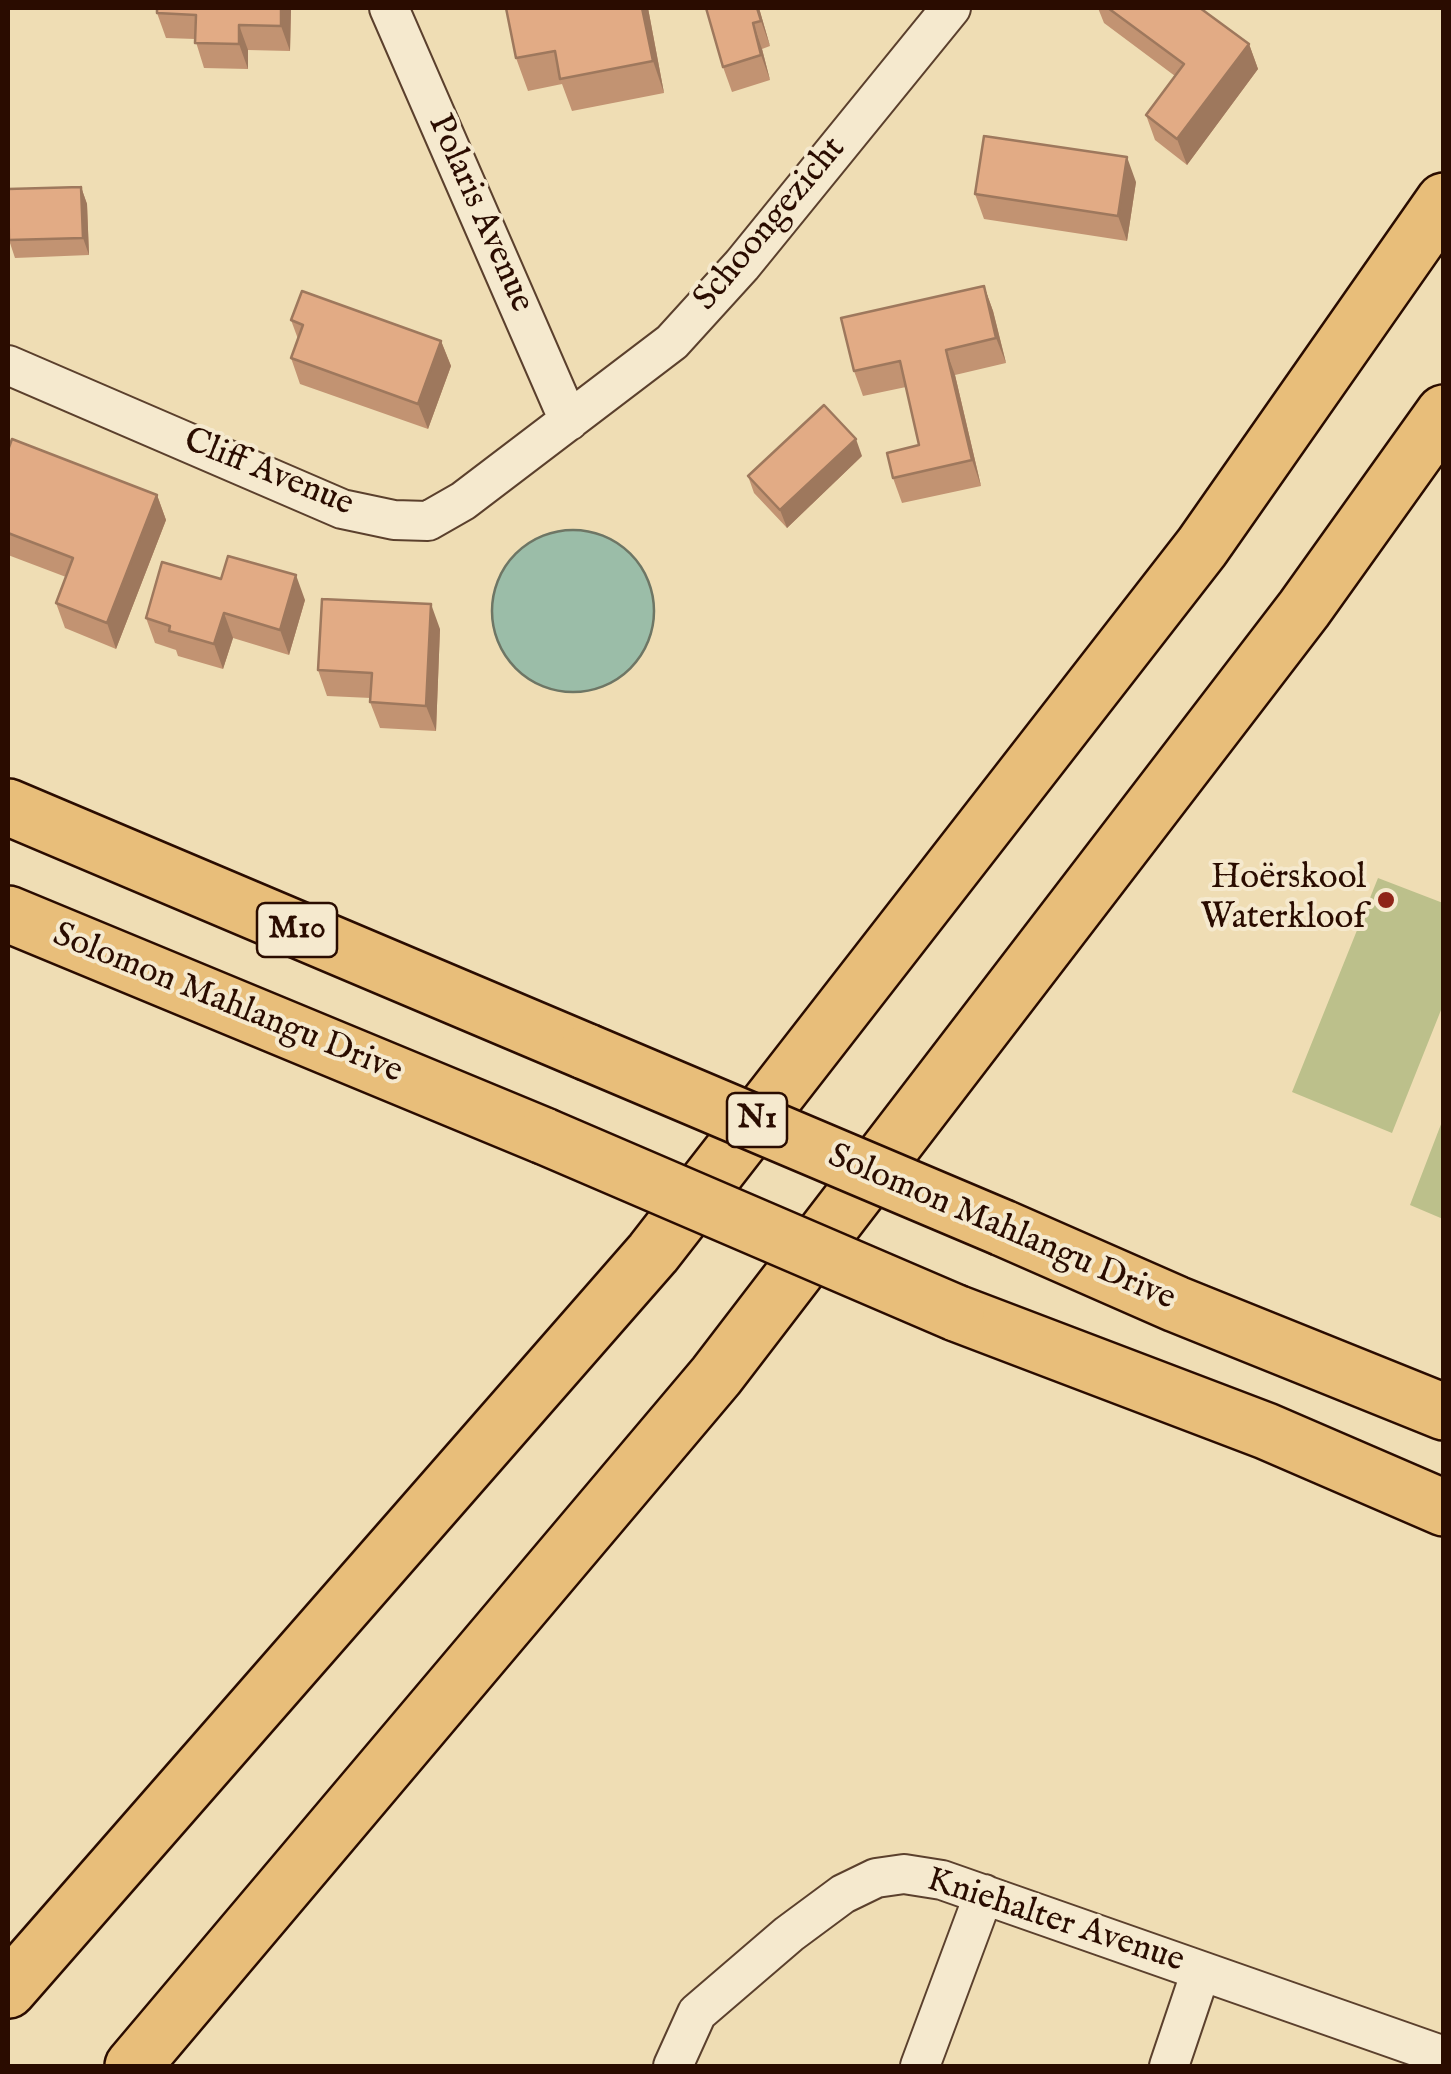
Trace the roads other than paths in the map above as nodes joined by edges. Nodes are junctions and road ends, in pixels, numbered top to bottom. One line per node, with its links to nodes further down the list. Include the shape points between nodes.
1 (389, 8): 6 (street, Polaris Avenue)
2 (952, 8): 6 (street, Schoongezicht, via 672,342)
3 (1444, 201): 13 (main road, N1, via 1202,547 654,1254)
4 (8, 365): 6 (street, Cliff Avenue, via 342,509 394,520 428,520 463,502)
5 (1444, 413): 15 (main road, via 1304,609 716,1376)
6 (569, 420)
7 (8, 808): 9 (main road, Solomon Mahlangu Drive / M10, bridge)
8 (8, 914): 10 (main road, Solomon Mahlangu Drive, bridge, via 956,1313 1266,1430)
9 (1444, 1412)
10 (1444, 1508)
11 (984, 1894): 12 (street, Kniehalter Avenue); 16 (street, Kniehalter Avenue, via 904,1874 843,1894 697,2012); 17 (street)
12 (1201, 1970): 14 (street, Kniehalter Avenue); 18 (street)
13 (8, 1990)
14 (1444, 2056)
15 (133, 2066)
16 (673, 2066)
17 (920, 2066)
18 (1168, 2066)

